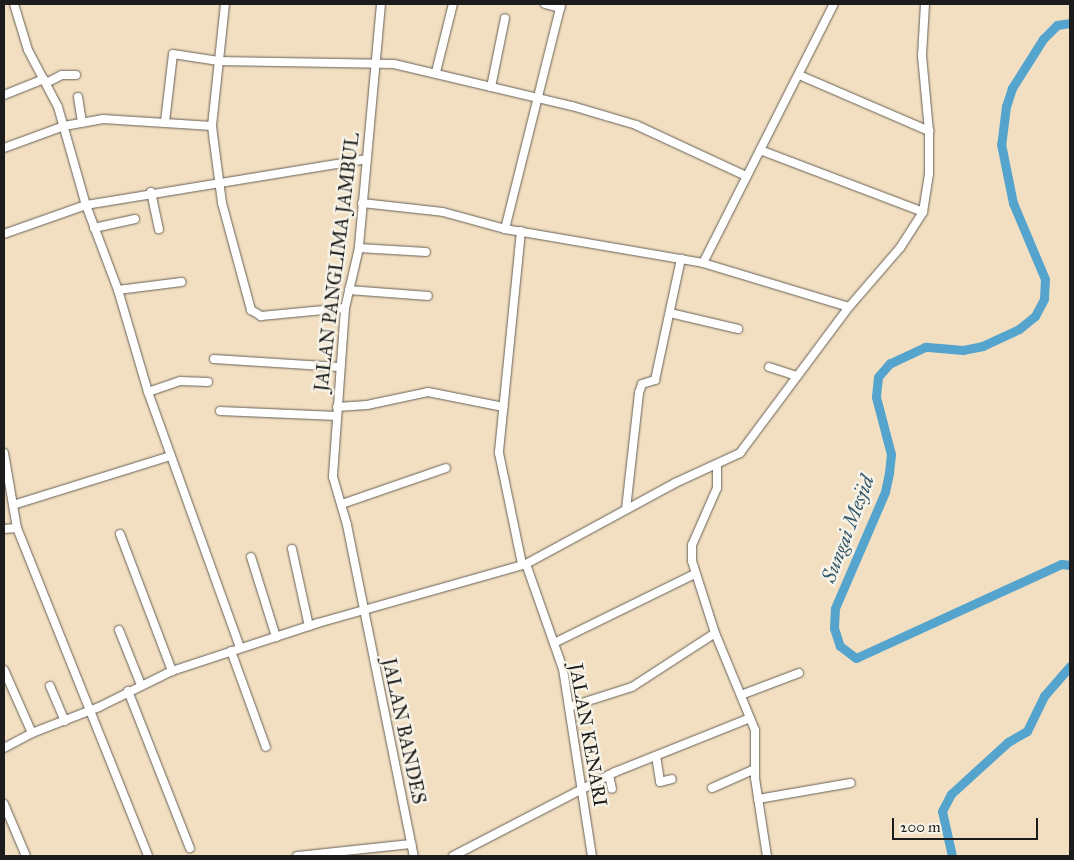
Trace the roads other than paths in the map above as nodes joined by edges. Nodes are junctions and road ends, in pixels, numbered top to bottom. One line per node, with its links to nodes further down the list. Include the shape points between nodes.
1 (14, 4): 15 (street, via 28,50)
2 (224, 4): 10 (street)
3 (381, 4): 11 (street, JALAN PANGLIMA JAMBUL)
4 (452, 4): 12 (street)
5 (545, 4): 8 (street)
6 (834, 4): 14 (street)
7 (925, 4): 24 (street, via 922,56)
8 (560, 6): 19 (street)
9 (505, 18): 16 (street)
10 (218, 61): 11 (street); 20 (street, via 173,54); 23 (street)
11 (374, 63): 12 (street); 27 (street, JALAN PANGLIMA JAMBUL)
12 (436, 72): 16 (street)
13 (76, 75): 15 (street, via 62,75)
14 (799, 75): 24 (street); 26 (street)
15 (45, 81): 17 (street); 22 (street)
16 (490, 87): 19 (street)
17 (4, 94)
18 (78, 96): 21 (street)
19 (536, 98): 28 (street, via 636,124); 37 (street)
20 (165, 122): 21 (street, via 109,119); 23 (street)
21 (82, 123): 22 (street)
22 (64, 126): 25 (street); 32 (street)
23 (212, 126): 29 (street)
24 (929, 131): 33 (street, via 929,173)
25 (4, 148)
26 (760, 150): 28 (street); 33 (street)
27 (366, 159): 29 (street); 31 (street, JALAN PANGLIMA JAMBUL)
28 (746, 176): 43 (street)
29 (217, 181): 30 (street); 49 (street, via 228,233 254,314)
30 (152, 192): 32 (street); 36 (street)
31 (362, 203): 37 (street, via 443,212); 40 (street, JALAN PANGLIMA JAMBUL)
32 (86, 204): 35 (street); 39 (street)
33 (923, 212): 48 (street, via 900,248)
34 (135, 219): 35 (street)
35 (94, 228): 45 (street)
36 (159, 229)
37 (506, 229): 38 (street)
38 (521, 231): 42 (street); 59 (street, JALAN KENARI)
39 (4, 234)
40 (359, 248): 41 (street); 46 (street, JALAN PANGLIMA JAMBUL)
41 (426, 252)
42 (681, 259): 43 (street); 50 (street)
43 (703, 263): 48 (street)
44 (182, 282): 45 (street)
45 (118, 290): 57 (street)
46 (349, 290): 47 (street); 49 (street, JALAN PANGLIMA JAMBUL)
47 (428, 296)
48 (848, 307): 55 (street)
49 (344, 308): 53 (street, JALAN PANGLIMA JAMBUL)
50 (670, 313): 51 (street); 68 (street, via 655,380 641,385)
51 (738, 329)
52 (214, 359): 53 (street)
53 (339, 367): 58 (street, JALAN PANGLIMA JAMBUL)
54 (769, 368): 55 (street)
55 (798, 376): 64 (street, via 740,453)
56 (208, 382): 57 (street, via 180,381)
57 (148, 392): 63 (street)
58 (337, 407): 59 (street, via 367,405 428,392); 61 (street, JALAN PANGLIMA JAMBUL)
59 (504, 407): 74 (street, JALAN KENARI, via 500,468)
60 (220, 411): 61 (street)
61 (337, 416): 67 (street, JALAN PANGLIMA JAMBUL, via 333,477)
62 (4, 453): 66 (street)
63 (170, 456): 66 (street); 82 (street)
64 (717, 467): 68 (street); 75 (street, via 717,488 692,545)
65 (446, 468): 67 (street)
66 (13, 504): 69 (street)
67 (342, 504): 76 (street, JALAN PANGLIMA JAMBUL)
68 (626, 508): 74 (street)
69 (17, 528): 70 (street); 92 (street)
70 (4, 529)
71 (120, 534): 85 (street)
72 (292, 549): 77 (street)
73 (251, 557): 80 (street)
74 (524, 564): 76 (street); 81 (street, JALAN KENARI)
75 (695, 574): 79 (street); 81 (street)
76 (364, 611): 77 (street); 108 (street, JALAN BANDES)
77 (309, 626): 80 (street)
78 (119, 630): 87 (street)
79 (715, 633): 90 (street); 91 (street, via 632,687)
80 (276, 637): 82 (street)
81 (554, 644): 91 (street, JALAN KENARI, via 563,670)
82 (240, 648): 83 (street)
83 (231, 650): 85 (street); 96 (street)
84 (4, 670): 95 (street)
85 (172, 671): 87 (street)
86 (799, 673): 90 (street)
87 (142, 685): 89 (street)
88 (50, 686): 94 (street)
89 (128, 691): 92 (street); 109 (street)
90 (741, 695): 93 (street)
91 (569, 707): 103 (street, JALAN KENARI)
92 (94, 710): 94 (street); 111 (street)
93 (750, 718): 98 (street); 99 (street, via 754,730)
94 (65, 721): 95 (street)
95 (32, 733): 97 (street)
96 (266, 747)
97 (4, 748)
98 (656, 756): 100 (street); 101 (street, via 660,782)
99 (755, 769): 104 (street); 106 (street)
100 (609, 775): 103 (street); 105 (street)
101 (672, 779)
102 (851, 783): 106 (street)
103 (582, 788): 114 (street); 115 (street, JALAN KENARI)
104 (712, 788)
105 (612, 789)
106 (758, 799): 116 (street)
107 (4, 804): 110 (street)
108 (411, 844): 112 (street); 113 (street, JALAN BANDES)
109 (190, 848)
110 (26, 856)
111 (148, 856)
112 (297, 856)
113 (414, 856)
114 (452, 856)
115 (592, 856)
116 (768, 856)

